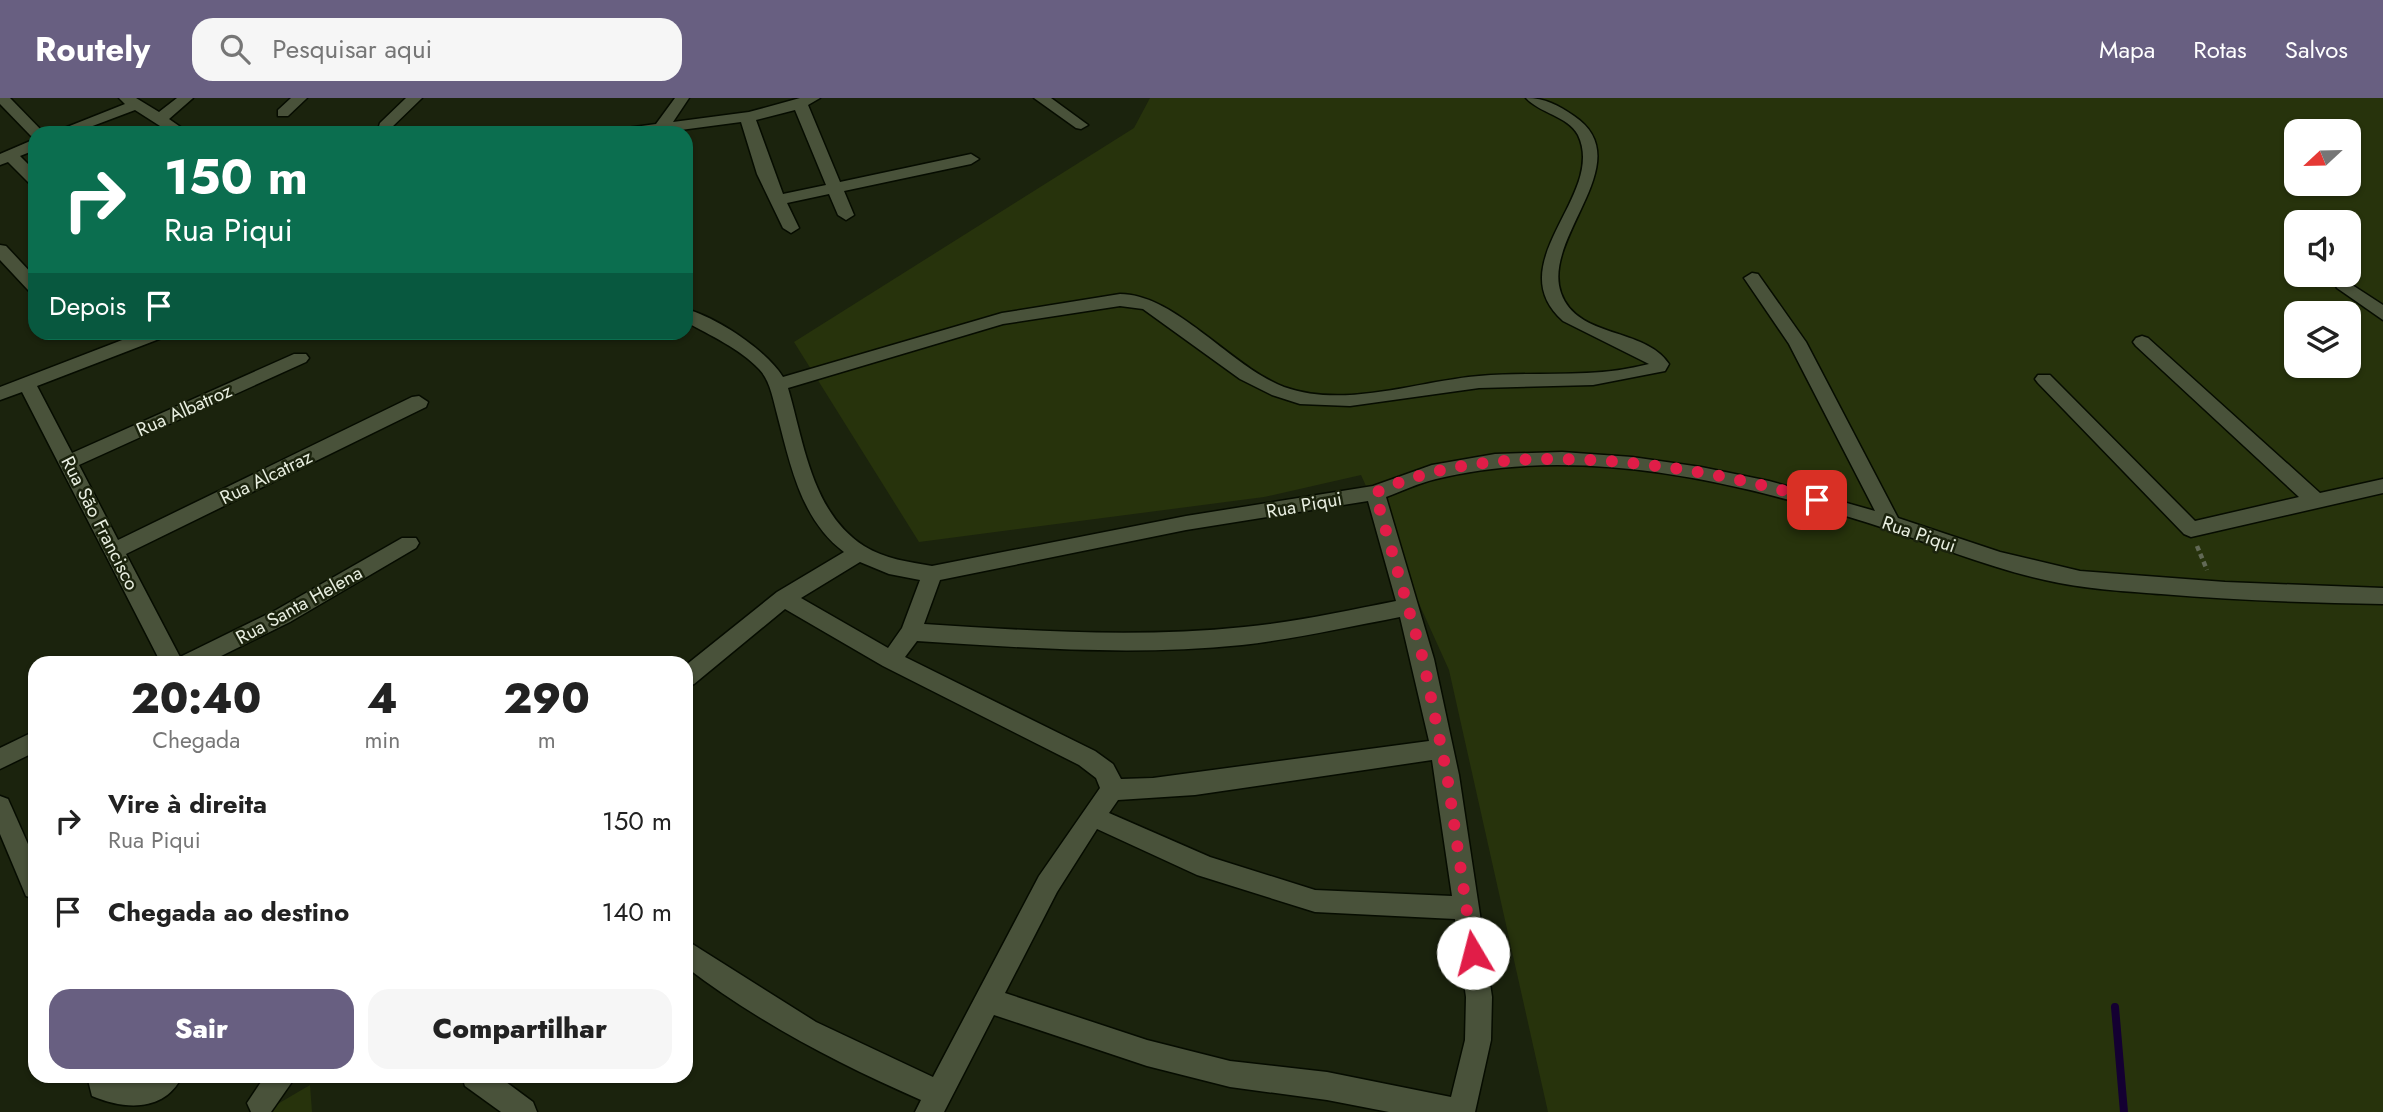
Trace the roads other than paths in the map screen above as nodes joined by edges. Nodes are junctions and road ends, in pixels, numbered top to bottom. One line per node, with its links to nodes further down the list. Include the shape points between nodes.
1 (2, 98): 14 (street)
2 (186, 98): 12 (street)
3 (300, 98): 10 (street)
4 (415, 98): 17 (street)
5 (682, 98): 18 (street)
6 (1533, 98): 38 (street, via 1578,127 1589,143 1589,166 1550,268 1553,299 1563,312 1660,364 1646,371 1478,382 1338,399 1300,398 1276,390 1149,306 1120,300 1002,319)
7 (1048, 99): 13 (street)
8 (132, 101): 12 (street); 15 (street)
9 (806, 101): 11 (street); 24 (street)
10 (283, 113)
11 (747, 116): 19 (street); 25 (street)
12 (161, 118): 16 (street)
13 (1081, 125)
14 (29, 126)
15 (81, 126)
16 (172, 126)
17 (385, 126)
18 (663, 126)
19 (670, 126)
20 (28, 147): 21 (street)
21 (5, 158): 23 (street)
22 (971, 159): 24 (street)
23 (28, 175)
24 (834, 190): 25 (street); 26 (street)
25 (777, 200): 27 (street)
26 (846, 215)
27 (791, 228)
28 (0, 250): 30 (street)
29 (1752, 278): 45 (street, via 1797,342)
30 (28, 280)
31 (2347, 287): 32 (street)
32 (2383, 314)
33 (693, 319): 38 (street, Rua Piqui, via 752,353)
34 (139, 340): 39 (street)
35 (2142, 342): 44 (street)
36 (299, 358): 41 (street, Rua Albatroz)
37 (2044, 379): 44 (street, via 2191,529)
38 (778, 385): 48 (street, Rua Piqui, via 807,490 820,512)
39 (9, 387): 41 (street, Rua São Francisco)
40 (419, 402): 47 (street, Rua Alcatraz)
41 (69, 462): 47 (street, Rua São Francisco)
42 (2383, 486): 44 (street)
43 (1375, 493): 45 (street, Rua Piqui, via 1455,466 1499,461 1594,462 1722,476); 49 (street, Rua Piqui, via 1186,523); 52 (street)
44 (2316, 502)
45 (1891, 523): 50 (street, Rua Piqui, via 1996,560 2067,577 2214,590)
46 (409, 543): 55 (street, Rua Santa Helena, via 284,617)
47 (113, 551): 54 (street, Rua São Francisco)
48 (859, 553): 49 (street, Rua Piqui, via 889,566); 51 (street)
49 (932, 574): 53 (street)
50 (2383, 596)
51 (784, 598): 56 (street); 57 (street)
52 (1408, 607): 53 (street, via 1220,638 1116,642); 59 (street)
53 (911, 632): 56 (street)
54 (168, 656)
55 (202, 656)
56 (891, 660): 61 (street, via 1095,763 1111,777)
57 (693, 672)
58 (28, 745): 60 (street)
59 (1442, 749): 61 (street, via 1169,789); 65 (street)
60 (0, 759)
61 (1112, 790): 63 (street)
62 (0, 806): 64 (street)
63 (1092, 816): 65 (street, via 1206,867 1315,901); 67 (street, via 1048,884)
64 (28, 872)
65 (1467, 908): 75 (street, via 1479,997 1478,1040)
66 (693, 957): 72 (street, via 748,996)
67 (988, 1000): 72 (street); 75 (street, via 1147,1054 1218,1071)
68 (104, 1083): 69 (street, via 126,1098 146,1093)
69 (160, 1083)
70 (277, 1083): 73 (street)
71 (484, 1083): 74 (street)
72 (933, 1102)
73 (261, 1103)
74 (523, 1112)
75 (1459, 1112)

